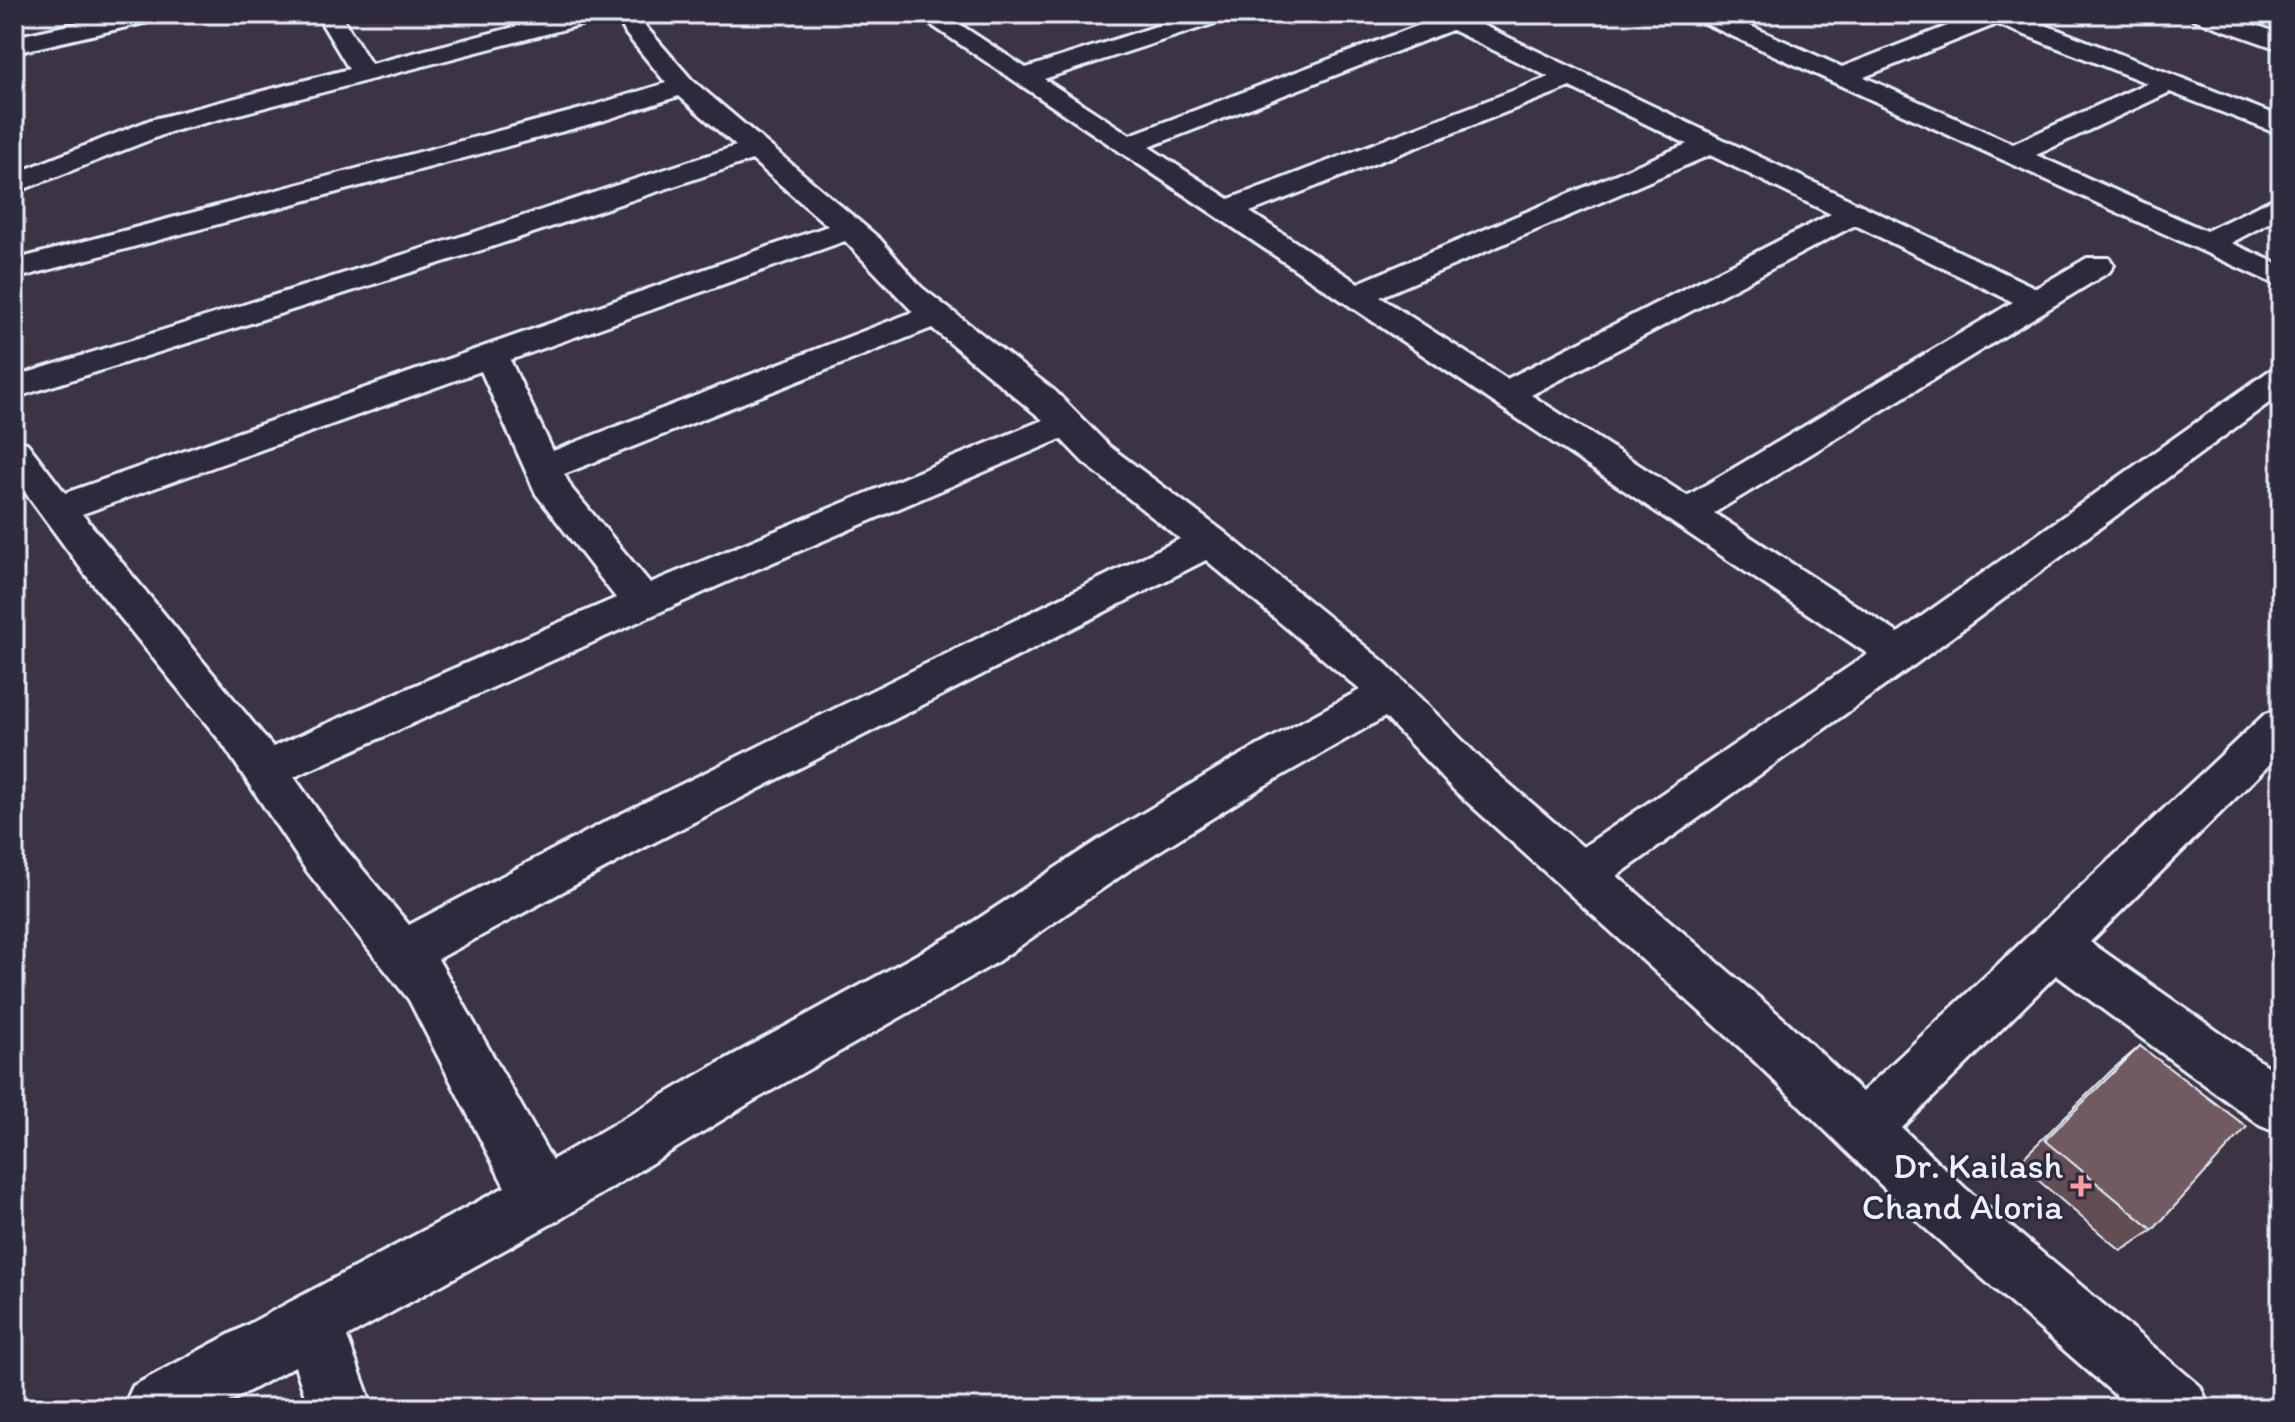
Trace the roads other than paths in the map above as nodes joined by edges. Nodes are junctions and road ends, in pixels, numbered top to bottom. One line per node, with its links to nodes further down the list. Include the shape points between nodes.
1 (148, 14): 11 (street)
2 (328, 14): 12 (street)
3 (600, 14): 12 (street); 17 (street, via 635,29)
4 (1219, 14): 13 (street)
5 (1704, 14): 15 (street)
6 (1996, 14): 15 (street); 16 (street)
7 (2202, 14): 10 (street)
8 (939, 16): 13 (street)
9 (1446, 17): 14 (street); 20 (street)
10 (2281, 42)
11 (14, 45)
12 (364, 73): 23 (street, via 160,126)
13 (1024, 77): 20 (street)
14 (1573, 77): 19 (street); 25 (street)
15 (1841, 77): 22 (street)
16 (2169, 83): 18 (street); 22 (street)
17 (683, 86): 21 (street); 30 (street)
18 (2281, 127)
19 (1711, 144): 26 (street); 32 (street)
20 (1128, 145): 25 (street)
21 (758, 148): 27 (street); 37 (street, via 552,221)
22 (2013, 155): 28 (street)
23 (14, 184)
24 (2281, 204): 28 (street)
25 (1226, 211): 32 (street)
26 (1856, 213): 33 (street); 38 (street)
27 (850, 229): 34 (street, via 910,294); 35 (street)
28 (2209, 242): 31 (street)
29 (2098, 265): 33 (street)
30 (14, 270)
31 (2281, 277)
32 (1355, 296): 38 (street)
33 (2037, 301): 43 (street)
34 (937, 314): 39 (street); 41 (street)
35 (491, 356): 41 (street); 42 (street)
36 (2281, 378): 46 (street)
37 (14, 388)
38 (1504, 395): 43 (street)
39 (1067, 423): 44 (street, via 1096,454); 45 (street)
40 (14, 451): 42 (street)
41 (544, 468): 45 (street, via 555,494)
42 (58, 509): 49 (street)
43 (1685, 514): 46 (street)
44 (1210, 541): 47 (street); 52 (street, via 628,833)
45 (643, 603): 49 (street)
46 (1899, 654): 50 (street)
47 (1389, 694): 50 (street, via 1470,777); 55 (street, via 1115,854 976,948)
48 (2281, 726): 51 (street)
49 (265, 770): 52 (street, via 323,856)
50 (1581, 875): 54 (street)
51 (2053, 944): 53 (street); 54 (street)
52 (401, 954): 55 (street, via 427,984)
53 (2281, 1108)
54 (1862, 1129): 59 (street, via 1945,1208)
55 (542, 1198): 56 (street)
56 (310, 1321): 57 (street); 58 (street)
57 (155, 1408)
58 (341, 1408)
59 (2178, 1408)

